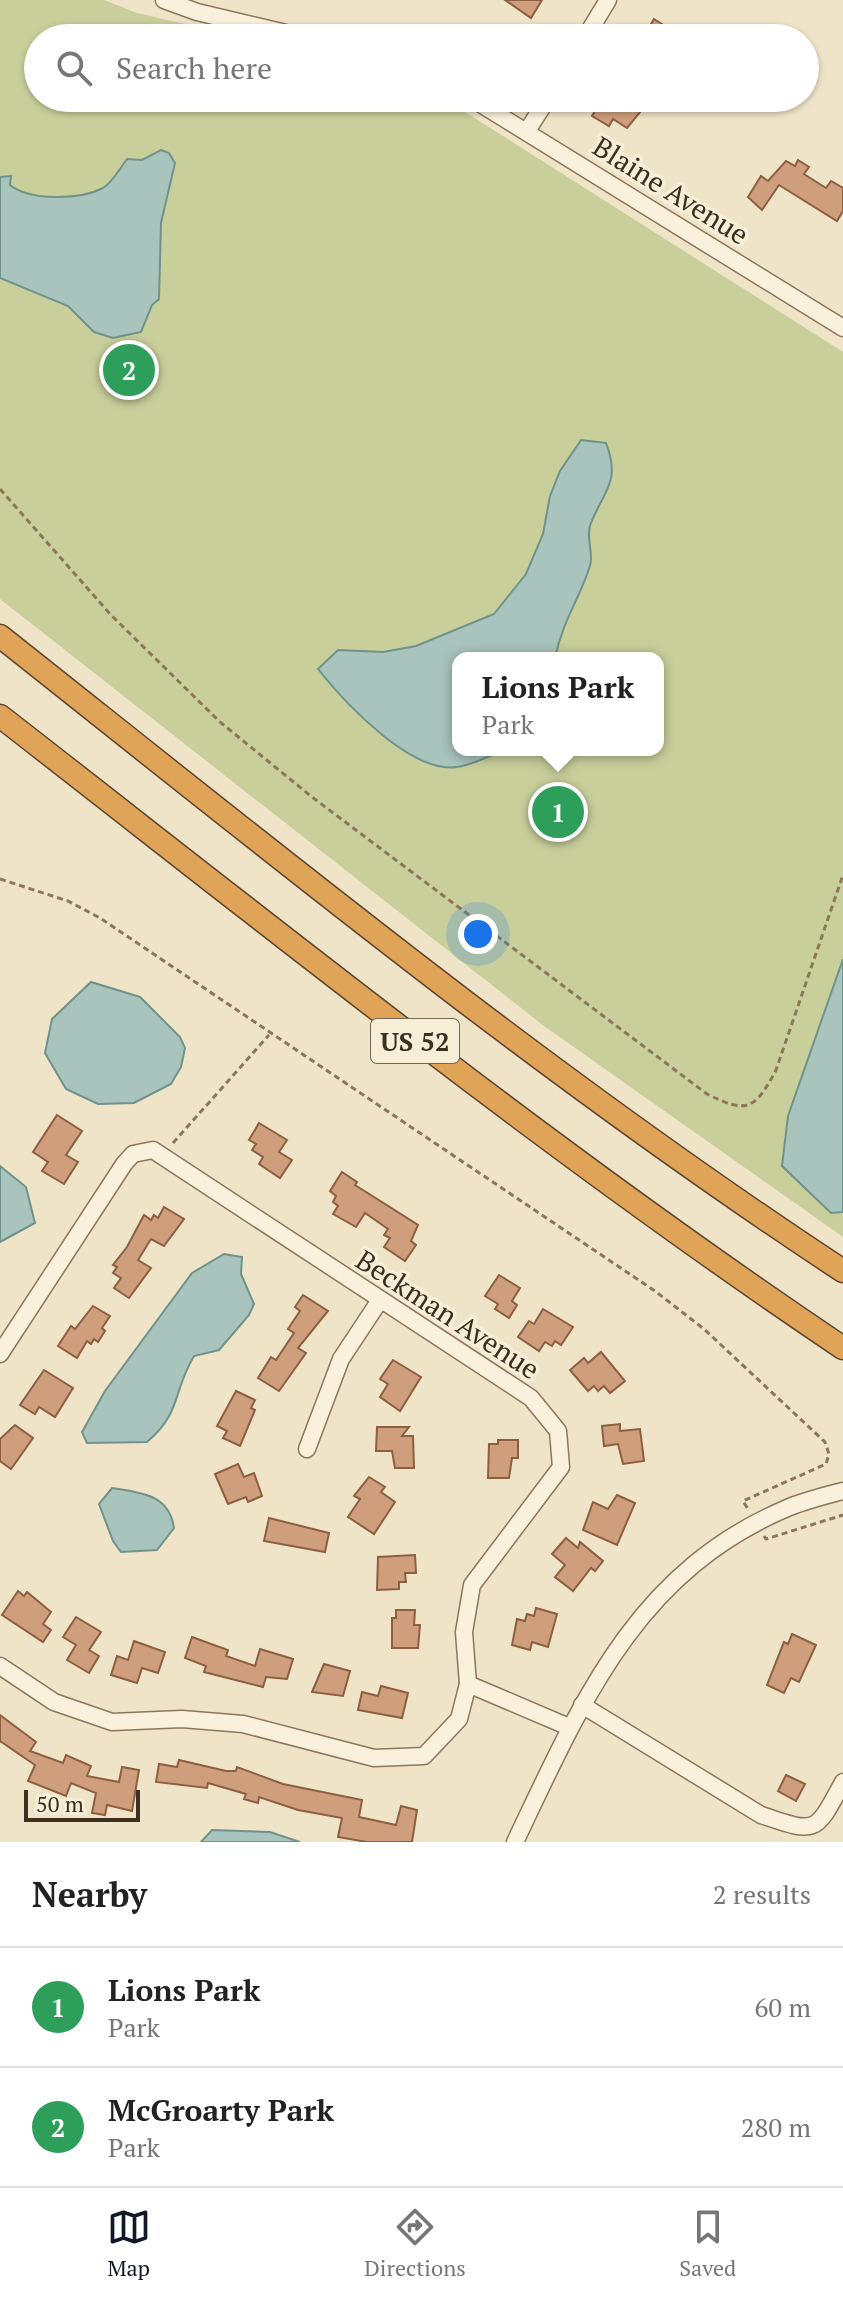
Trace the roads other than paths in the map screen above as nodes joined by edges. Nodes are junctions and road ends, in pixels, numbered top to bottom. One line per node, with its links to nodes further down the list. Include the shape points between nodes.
1 (164, 0): 3 (street)
2 (608, 0): 4 (street)
3 (248, 24)
4 (593, 24)
5 (495, 112): 7 (street, Blaine Avenue)
6 (539, 112): 7 (street)
7 (527, 131): 8 (street, Blaine Avenue)
8 (843, 328)
9 (0, 636): 11 (highway, US 52, via 574,1084)
10 (0, 716): 13 (highway, US 52, via 607,1186)
11 (843, 1271)
12 (380, 1300): 14 (street, Beckman Avenue, via 162,1154 143,1149 124,1164); 15 (street, via 341,1359); 18 (street, Beckman Avenue, via 531,1398 558,1431 561,1467 472,1585 464,1632)
13 (843, 1348)
14 (0, 1354)
15 (307, 1449)
16 (843, 1491): 19 (street, via 785,1508 726,1540 665,1588 612,1652)
17 (0, 1666): 18 (street, via 54,1702 112,1722 182,1719 243,1724 374,1758 424,1756 459,1719)
18 (468, 1684): 20 (street)
19 (582, 1705): 20 (street); 21 (street, via 761,1815 786,1824 806,1829 817,1825)
20 (569, 1727): 22 (street)
21 (843, 1782)
22 (515, 1842)

